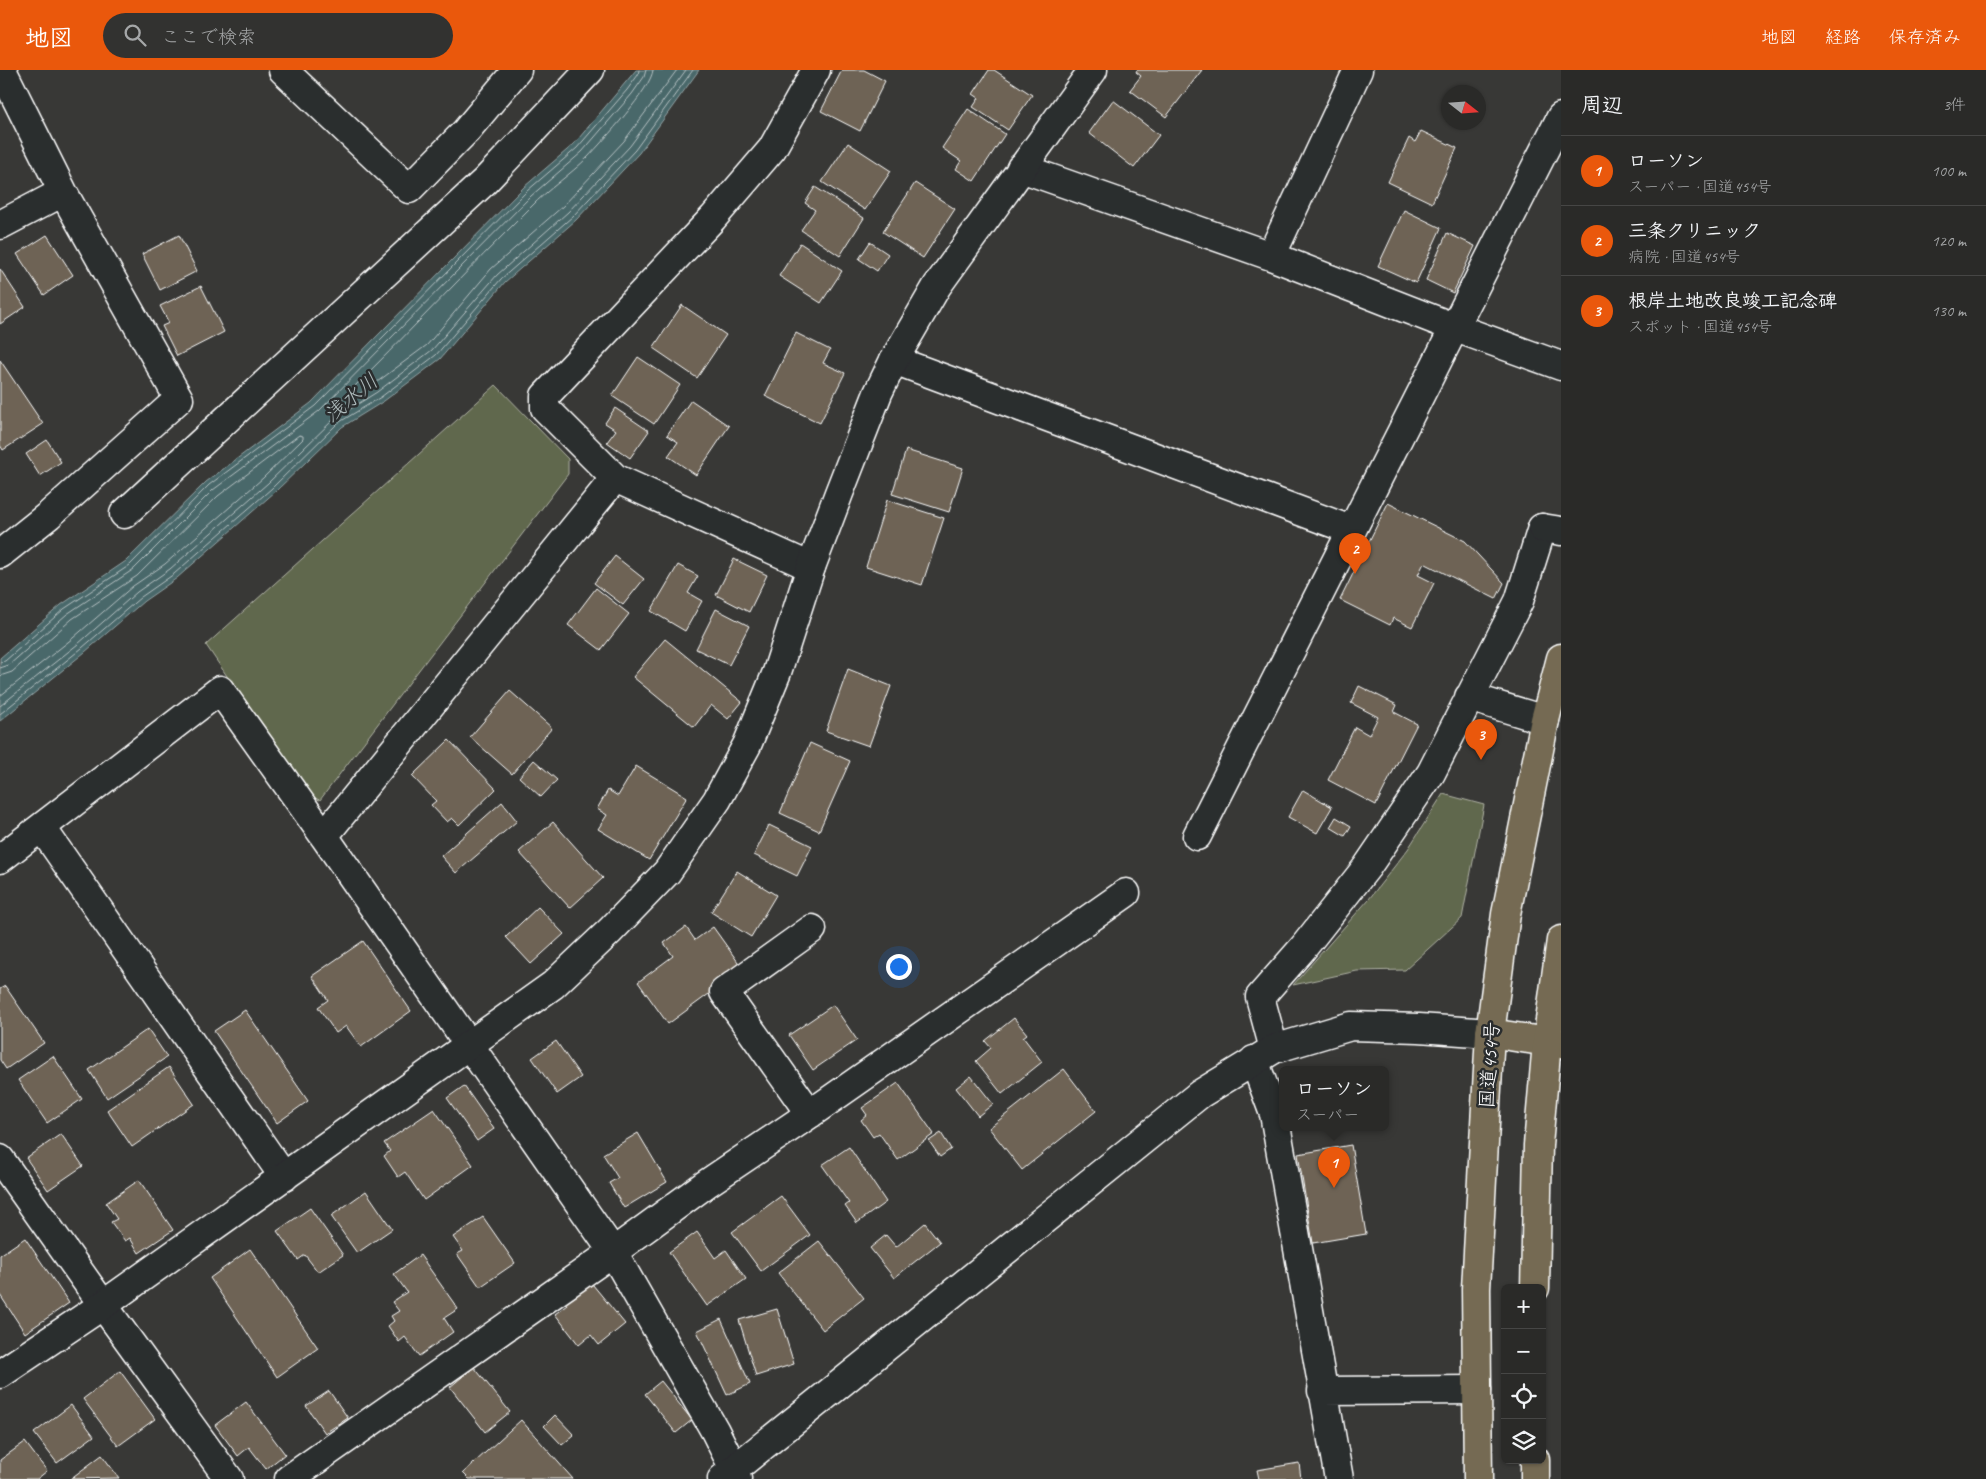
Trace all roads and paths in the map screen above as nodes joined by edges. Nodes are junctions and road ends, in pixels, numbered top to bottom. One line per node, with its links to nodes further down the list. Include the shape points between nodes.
1 (2, 70): 10 (street)
2 (283, 70): 3 (street, via 409,189 466,131)
3 (517, 70)
4 (590, 70): 17 (street, via 485,181)
5 (816, 70): 16 (street, via 772,149 713,218 545,396 544,408)
6 (1093, 70): 9 (street)
7 (1358, 70): 12 (street)
8 (1561, 117): 13 (street)
9 (1021, 168): 12 (street); 14 (street, via 937,286)
10 (63, 192): 11 (street); 20 (street, via 179,399 50,515)
11 (0, 225)
12 (1271, 256): 13 (street)
13 (1453, 327): 15 (street); 18 (street)
14 (894, 360): 18 (street); 21 (street, via 878,393)
15 (1561, 366)
16 (615, 478): 21 (street); 26 (street)
17 (124, 514)
18 (1351, 530): 27 (street)
19 (1551, 530): 23 (street)
20 (0, 554)
21 (811, 567): 34 (street, via 777,672 747,744 717,800 667,872 553,985)
22 (1561, 658): 24 (main road, 国道454号)
23 (1469, 698): 24 (street); 35 (street, via 1431,773 1367,867 1304,948 1260,997)
24 (1545, 720): 32 (main road, 国道454号, via 1506,914)
25 (42, 828): 26 (street, via 220,690); 28 (street); 38 (street)
26 (324, 836): 34 (street)
27 (1197, 836)
28 (0, 859)
29 (1126, 893): 36 (street)
30 (812, 929): 36 (street, via 724,992)
31 (1561, 940): 33 (main road)
32 (1490, 1033): 33 (main road); 35 (street, via 1351,1026); 43 (main road, 国道454号, via 1476,1289)
33 (1554, 1043): 40 (main road, via 1538,1145)
34 (469, 1046): 38 (street); 39 (street)
35 (1264, 1054): 44 (street); 46 (street, via 1200,1094)
36 (810, 1114): 39 (street)
37 (0, 1159): 41 (street)
38 (284, 1177): 41 (street)
39 (612, 1252): 46 (street, via 710,1422); 48 (street)
40 (1535, 1284)
41 (103, 1305): 42 (street); 47 (street)
42 (0, 1374)
43 (1477, 1390): 44 (street); 50 (main road, 国道454号)
44 (1322, 1391): 49 (street)
45 (1535, 1464): 51 (main road)
46 (731, 1476)
47 (229, 1479)
48 (289, 1479)
49 (1339, 1479)
50 (1478, 1479)
51 (1535, 1479)

